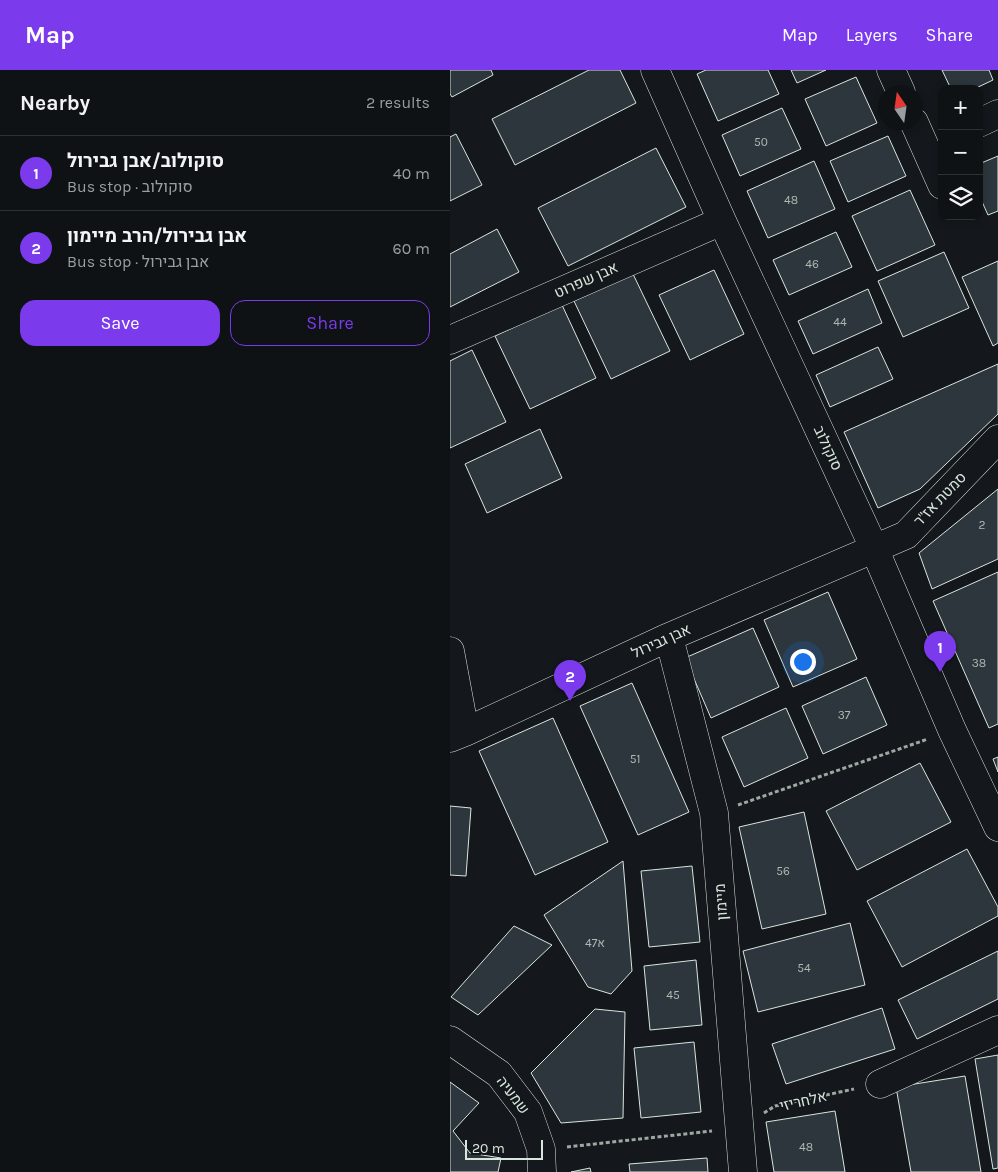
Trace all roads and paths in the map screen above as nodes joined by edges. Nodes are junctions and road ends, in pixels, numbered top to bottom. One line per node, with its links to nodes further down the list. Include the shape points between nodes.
1 (655, 70): 9 (street, סוקולוב)
2 (892, 70): 3 (street)
3 (898, 85)
4 (998, 114): 5 (street)
5 (983, 121)
6 (921, 130): 7 (street)
7 (934, 145): 8 (street)
8 (940, 175)
9 (722, 221): 10 (street, אבן שפרוט); 12 (street, סוקולוב)
10 (450, 340)
11 (998, 439): 12 (street, סמטת אז"ר, via 906,536)
12 (874, 548): 13 (street, אבן גבירול); 15 (street, סוקולוב)
13 (669, 637): 16 (street, אבן גבירול); 17 (street, מיימון)
14 (450, 651): 16 (street)
15 (952, 730): 17 (path); 18 (street, סוקולוב)
16 (458, 735)
17 (714, 813): 22 (street, מיימון)
18 (998, 827)
19 (998, 1030): 21 (street)
20 (450, 1040): 23 (street, שמעיה, via 499,1074 528,1112)
21 (880, 1084): 22 (path, אלחריזי, via 775,1106)
22 (739, 1128): 23 (path, אלחריזי); 24 (street, מיימון)
23 (542, 1161)
24 (743, 1172)

